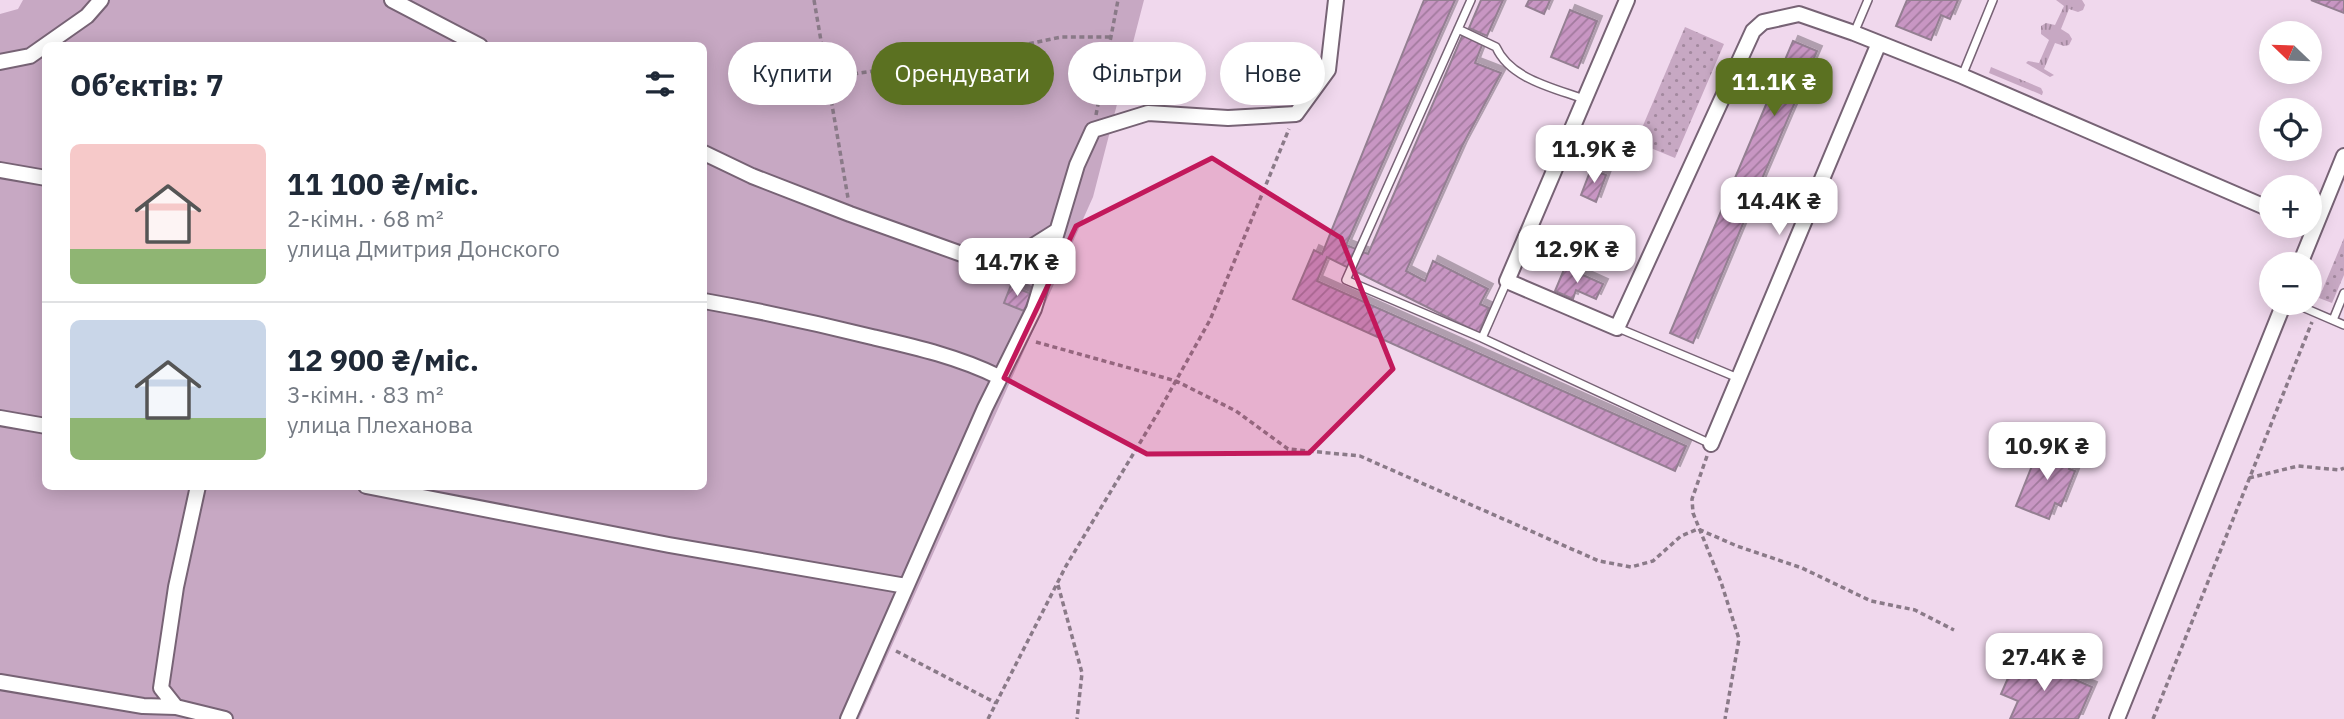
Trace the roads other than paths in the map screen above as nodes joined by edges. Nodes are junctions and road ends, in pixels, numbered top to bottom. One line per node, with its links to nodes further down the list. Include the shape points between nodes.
1 (101, 0): 10 (street)
2 (392, 0): 11 (street)
3 (1336, 0): 23 (street, via 1328,70 1296,114 1228,118 1148,113 1093,130)
4 (1471, 0): 8 (lane)
5 (1627, 0): 16 (street)
6 (1868, 0): 9 (lane)
7 (1993, 0): 15 (lane)
8 (1458, 29): 16 (lane, via 1496,47 1502,60 1538,82); 32 (lane, via 1346,280)
9 (1854, 33): 12 (street); 31 (street, via 1799,14 1763,22 1753,31)
10 (50, 42)
11 (472, 42)
12 (1879, 43): 15 (street); 34 (street)
13 (42, 48): 14 (street, via 30,56)
14 (0, 62)
15 (1962, 76): 22 (street)
16 (1584, 99): 24 (street)
17 (707, 154): 23 (street, via 751,176 984,262 1017,256)
18 (2344, 156): 21 (street)
19 (0, 170): 20 (street)
20 (42, 177)
21 (2322, 203)
22 (2259, 204)
23 (1055, 232): 33 (street, via 1034,309)
24 (1507, 281): 31 (street); 32 (lane)
25 (2344, 293): 29 (lane)
26 (707, 302): 33 (street, via 786,316 969,362)
27 (2279, 315): 45 (street)
28 (2322, 315): 29 (lane)
29 (2333, 320): 30 (lane)
30 (2344, 325)
31 (1617, 328): 34 (lane)
32 (1482, 338): 37 (lane)
33 (999, 377): 40 (street)
34 (1738, 378): 37 (street)
35 (0, 418): 36 (street)
36 (42, 425)
37 (1711, 444)
38 (197, 490): 42 (street, via 161,688)
39 (387, 490): 40 (street)
40 (906, 586): 44 (street)
41 (0, 682): 42 (street, via 143,706)
42 (176, 707): 43 (street)
43 (225, 719)
44 (848, 719)
45 (2117, 719)

